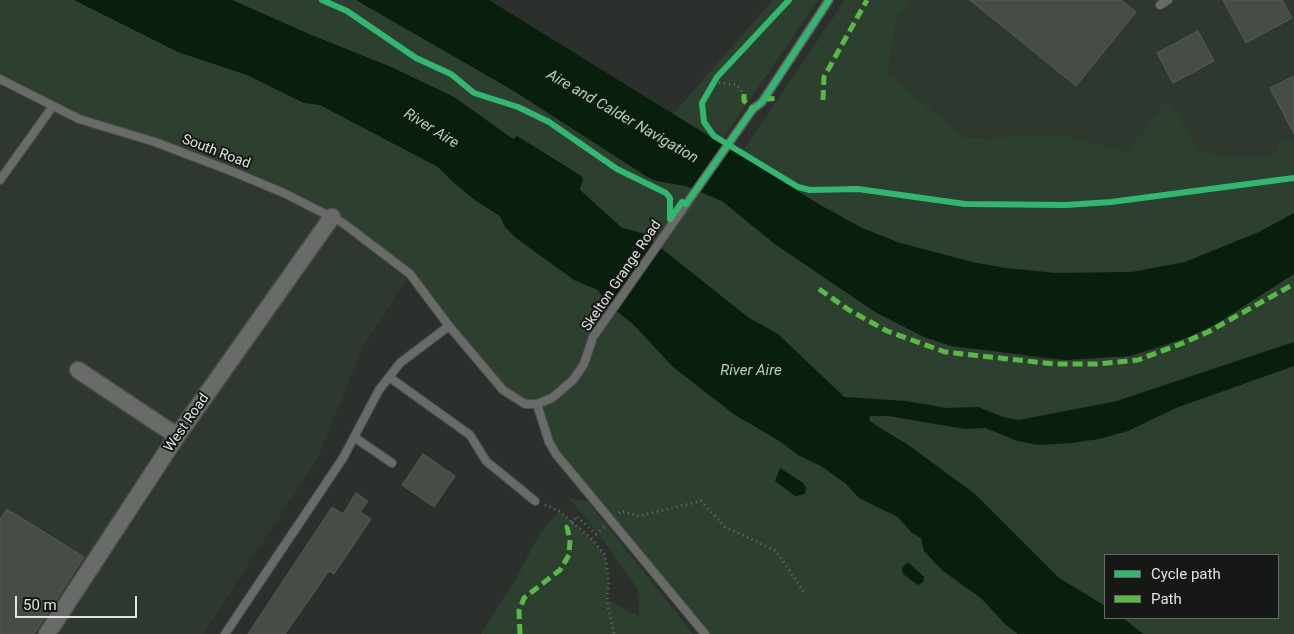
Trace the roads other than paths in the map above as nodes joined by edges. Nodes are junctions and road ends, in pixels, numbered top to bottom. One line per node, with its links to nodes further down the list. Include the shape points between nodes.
1 (829, 0): 11 (lane, Skelton Grange Road, via 762,102 753,109 593,337 584,364 573,380 552,398)
2 (1168, 0): 3 (lane)
3 (1160, 5)
4 (0, 79): 5 (lane, South Road)
5 (52, 106): 6 (lane); 7 (lane, South Road, via 79,119 155,142 231,171)
6 (0, 180)
7 (332, 217): 8 (lane, South Road, via 410,274); 12 (street, West Road)
8 (449, 326): 10 (lane, via 400,363); 11 (lane, via 502,390 524,404)
9 (78, 370): 12 (street)
10 (389, 377): 13 (lane); 15 (lane, via 470,435 486,461)
11 (537, 404): 18 (lane, via 556,454)
12 (177, 436): 16 (street, West Road)
13 (354, 437): 14 (lane); 17 (lane)
14 (392, 462)
15 (535, 500)
16 (47, 634)
17 (225, 634)
18 (705, 634)

